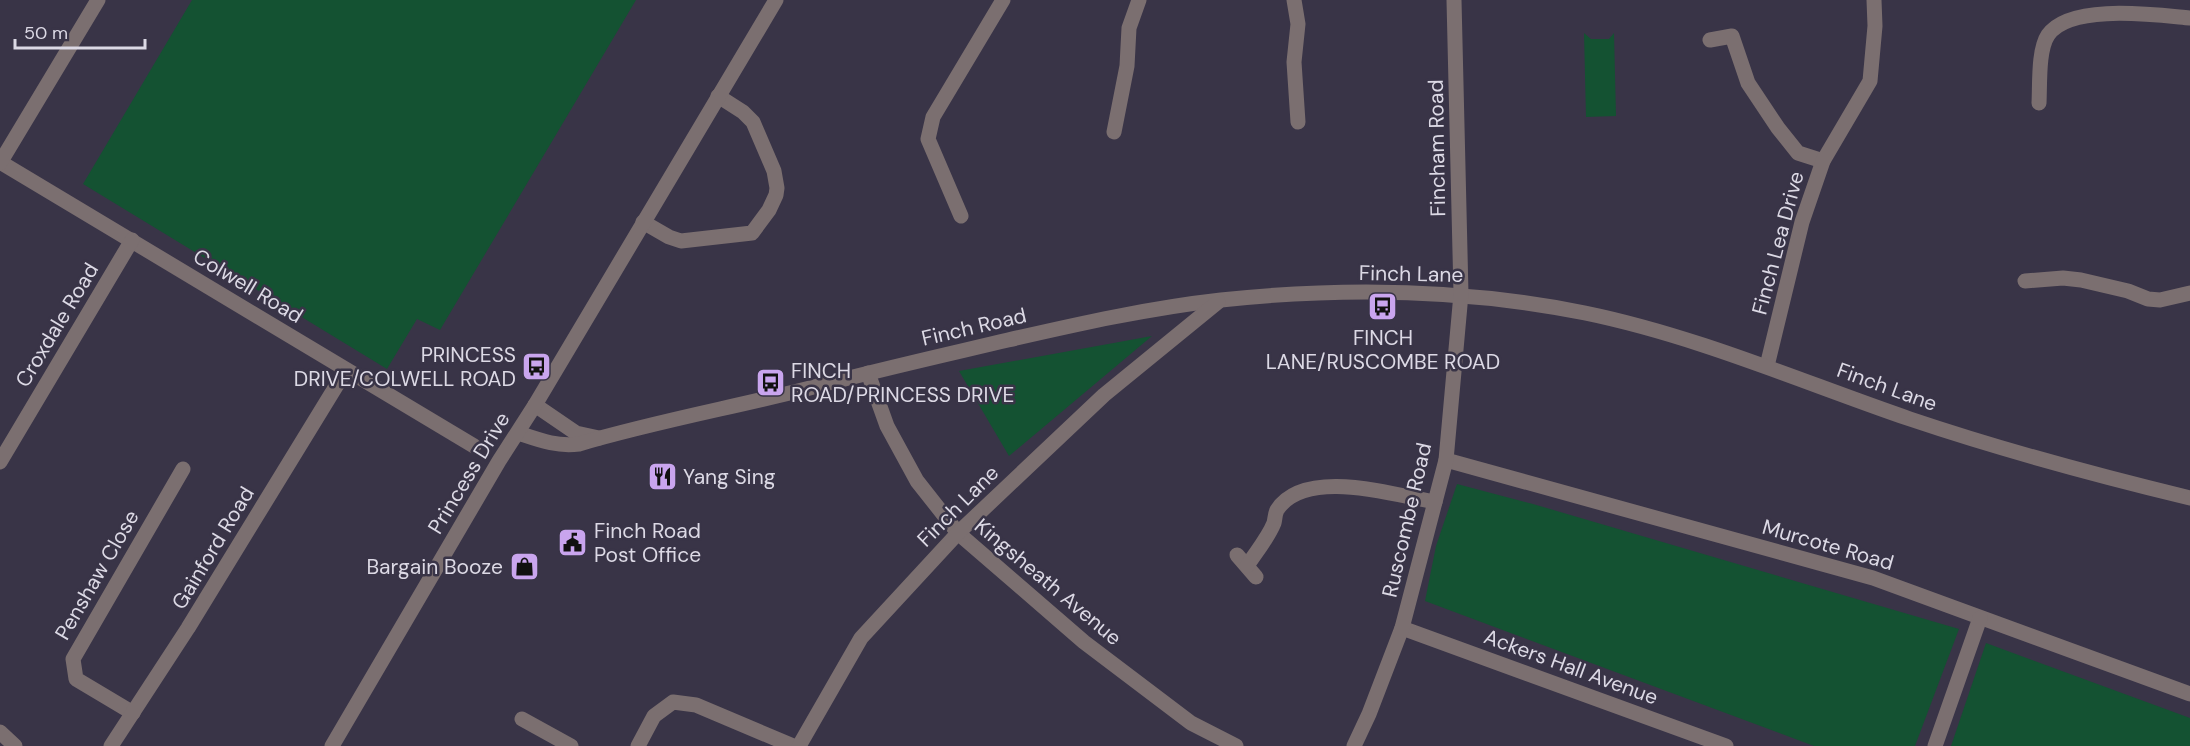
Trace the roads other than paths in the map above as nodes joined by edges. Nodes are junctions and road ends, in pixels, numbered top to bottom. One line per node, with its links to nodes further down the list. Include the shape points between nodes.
1 (98, 0): 15 (street)
2 (776, 0): 10 (street, Princess Drive)
3 (1003, 0): 16 (street, via 933,117 928,139)
4 (1139, 0): 13 (street, via 1129,28 1127,66)
5 (1294, 0): 12 (street, via 1298,24 1294,62)
6 (1454, 0): 21 (street, Fincham Road)
7 (1874, 0): 14 (street, Finch Lea Drive, via 1870,81)
8 (2190, 18): 11 (street, via 2136,14 2086,15 2068,20 2049,33 2043,47)
9 (1710, 40): 14 (street, via 1732,36 1748,83 1778,128 1798,153)
10 (718, 96): 17 (street, Princess Drive); 17 (street, via 749,117 757,128 776,180 776,195 769,210 752,233 687,241)
11 (2039, 103)
12 (1298, 122)
13 (1114, 132)
14 (1823, 161): 23 (street, Finch Lea Drive, via 1802,222)
15 (0, 162): 18 (street, Colwell Road)
16 (961, 216)
17 (643, 222): 26 (street, Princess Drive)
18 (132, 240): 24 (street, Colwell Road); 31 (street, Croxdale Road)
19 (2025, 281): 20 (street, via 2081,280 2160,300)
20 (2190, 293)
21 (1461, 294): 22 (street, Finch Lane, via 1379,292); 23 (street, Finch Lane, via 1589,314 1674,335); 30 (street, Ruscombe Road)
22 (1220, 300): 25 (street, Finch Road, via 1097,320); 35 (street, Finch Lane, via 1104,394)
23 (1767, 366): 33 (street, Finch Lane, via 1910,419 2065,467)
24 (346, 370): 29 (street, Colwell Road); 40 (street, Gainford Road)
25 (868, 373): 28 (street, Finch Road); 35 (street, Kingsheath Avenue, via 887,426 917,481)
26 (535, 405): 27 (street, Princess Drive); 28 (street, via 576,433)
27 (518, 433): 28 (street, Finch Road, via 566,446); 45 (street, Princess Drive)
28 (599, 438)
29 (474, 446)
30 (1446, 460): 34 (street, Ruscombe Road); 37 (street, Murcote Road, via 1873,578)
31 (0, 462)
32 (183, 469): 40 (street, Penshaw Close, via 73,659 76,679)
33 (2190, 498)
34 (1435, 502): 36 (street, via 1347,487 1312,488 1291,496 1277,510 1274,523); 38 (street, Ruscombe Road)
35 (958, 534): 49 (street, Finch Lane, via 861,638); 50 (street, Kingsheath Avenue, via 1084,642 1191,723)
36 (1246, 566)
37 (1980, 618): 39 (street, Murcote Road); 53 (street)
38 (1402, 628): 51 (street, Ruscombe Road); 52 (street, Ackers Hall Avenue)
39 (2190, 694)
40 (133, 713): 44 (street, Gainford Road)
41 (522, 719): 46 (street)
42 (0, 732): 43 (street)
43 (15, 746)
44 (111, 746)
45 (332, 746)
46 (571, 746)
47 (639, 746): 48 (street, via 654,716 673,702 696,705)
48 (793, 746)
49 (799, 746)
50 (1236, 746)
51 (1354, 746)
52 (1726, 746)
53 (1935, 746)

